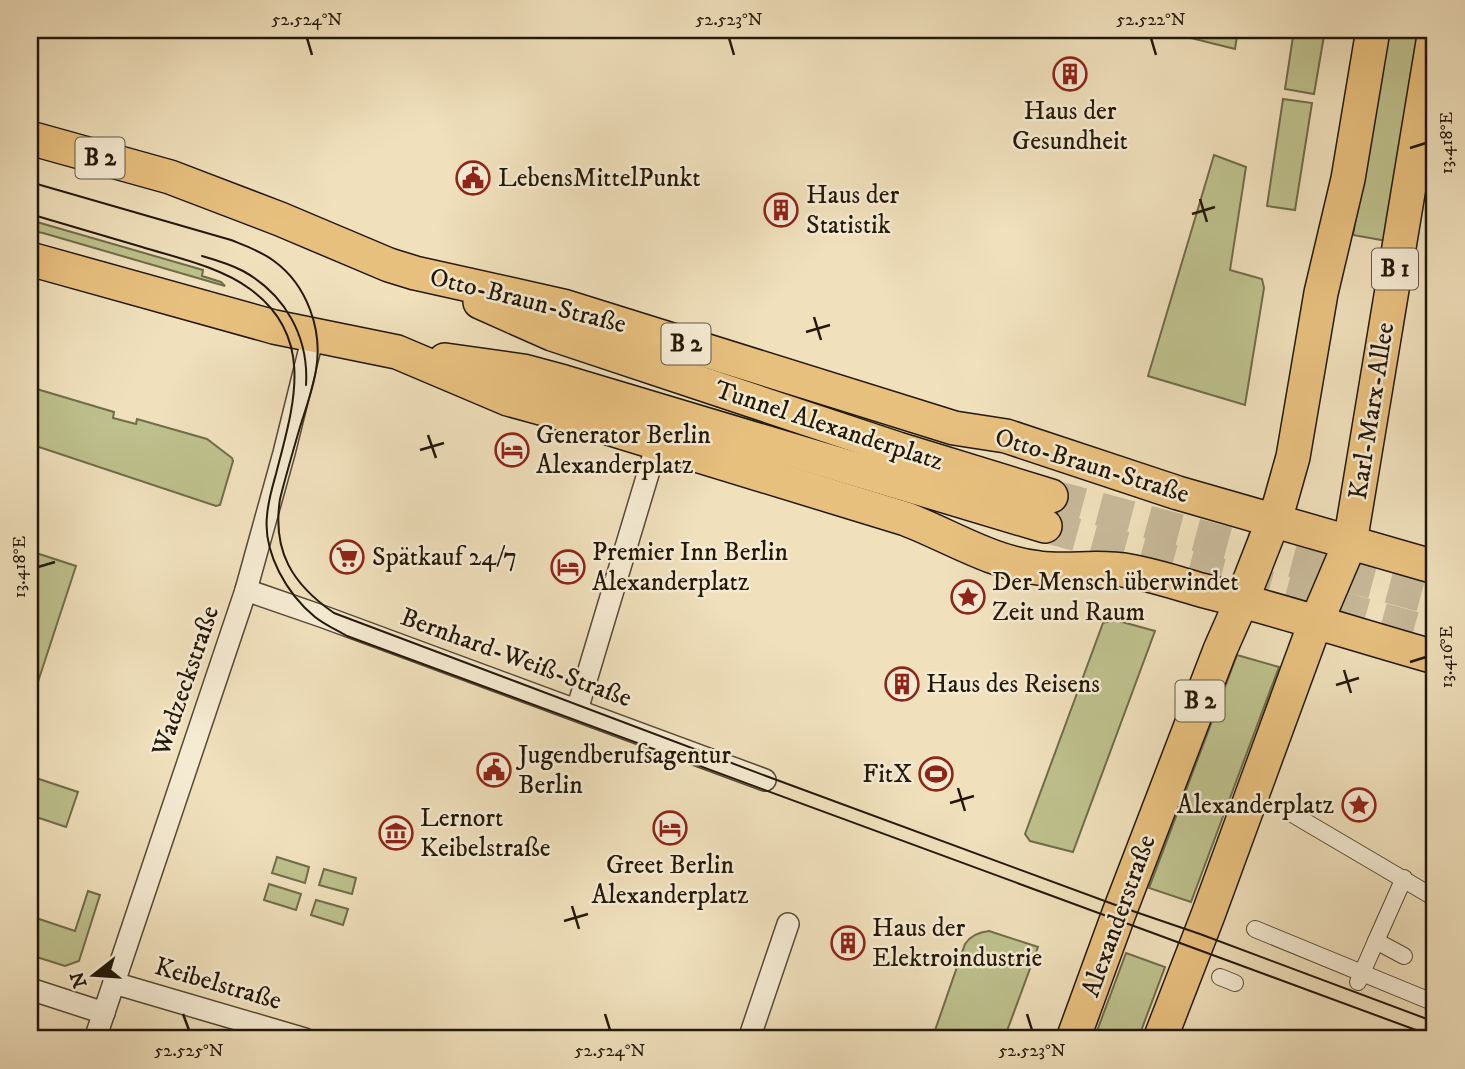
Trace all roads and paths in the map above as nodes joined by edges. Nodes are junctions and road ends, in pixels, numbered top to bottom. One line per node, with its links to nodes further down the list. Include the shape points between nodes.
1 (1373, 30): 9 (main road, via 1293,457)
2 (1435, 30): 10 (main road, Karl-Marx-Allee / B 1)
3 (30, 138): 5 (main road, Otto-Braun-Straße / B 2, via 170,177)
4 (30, 259): 6 (main road)
5 (415, 273): 7 (main road, Tunnel Alexanderplatz, via 552,334 910,453 1048,511 523,371); 9 (main road, Otto-Braun-Straße / B 2, via 563,306 954,428 1006,436)
6 (313, 336): 7 (main road); 12 (street, Wadzeckstraße)
7 (397, 352): 8 (main road, via 508,399)
8 (657, 444): 13 (main road, via 906,519 999,559 1041,569 1129,570); 16 (street)
9 (1273, 520): 10 (main road, B 2); 13 (main road, Alexanderstraße)
10 (1350, 543): 11 (main road); 14 (main road, Karl-Marx-Allee)
11 (1435, 567)
12 (246, 590): 16 (street, Bernhard-Weiß-Straße); 26 (street, Wadzeckstraße)
13 (1242, 600): 14 (main road); 33 (main road, Alexanderstraße / B 2)
14 (1315, 623): 15 (main road); 34 (main road)
15 (1435, 657)
16 (577, 710): 17 (street, Bernhard-Weiß-Straße)
17 (765, 780)
18 (1294, 815): 19 (street)
19 (1404, 878): 20 (street); 23 (street)
20 (1435, 898)
21 (788, 924): 32 (street)
22 (1255, 929): 25 (street)
23 (1376, 941): 24 (street); 25 (street)
24 (1403, 956)
25 (1359, 977): 28 (street)
26 (114, 983): 29 (street, Wadzeckstraße); 31 (street, Keibelstraße)
27 (30, 989): 29 (street)
28 (1435, 1003)
29 (104, 1013): 30 (street, Wadzeckstraße)
30 (95, 1039)
31 (305, 1039)
32 (749, 1039)
33 (1073, 1039)
34 (1160, 1039)

